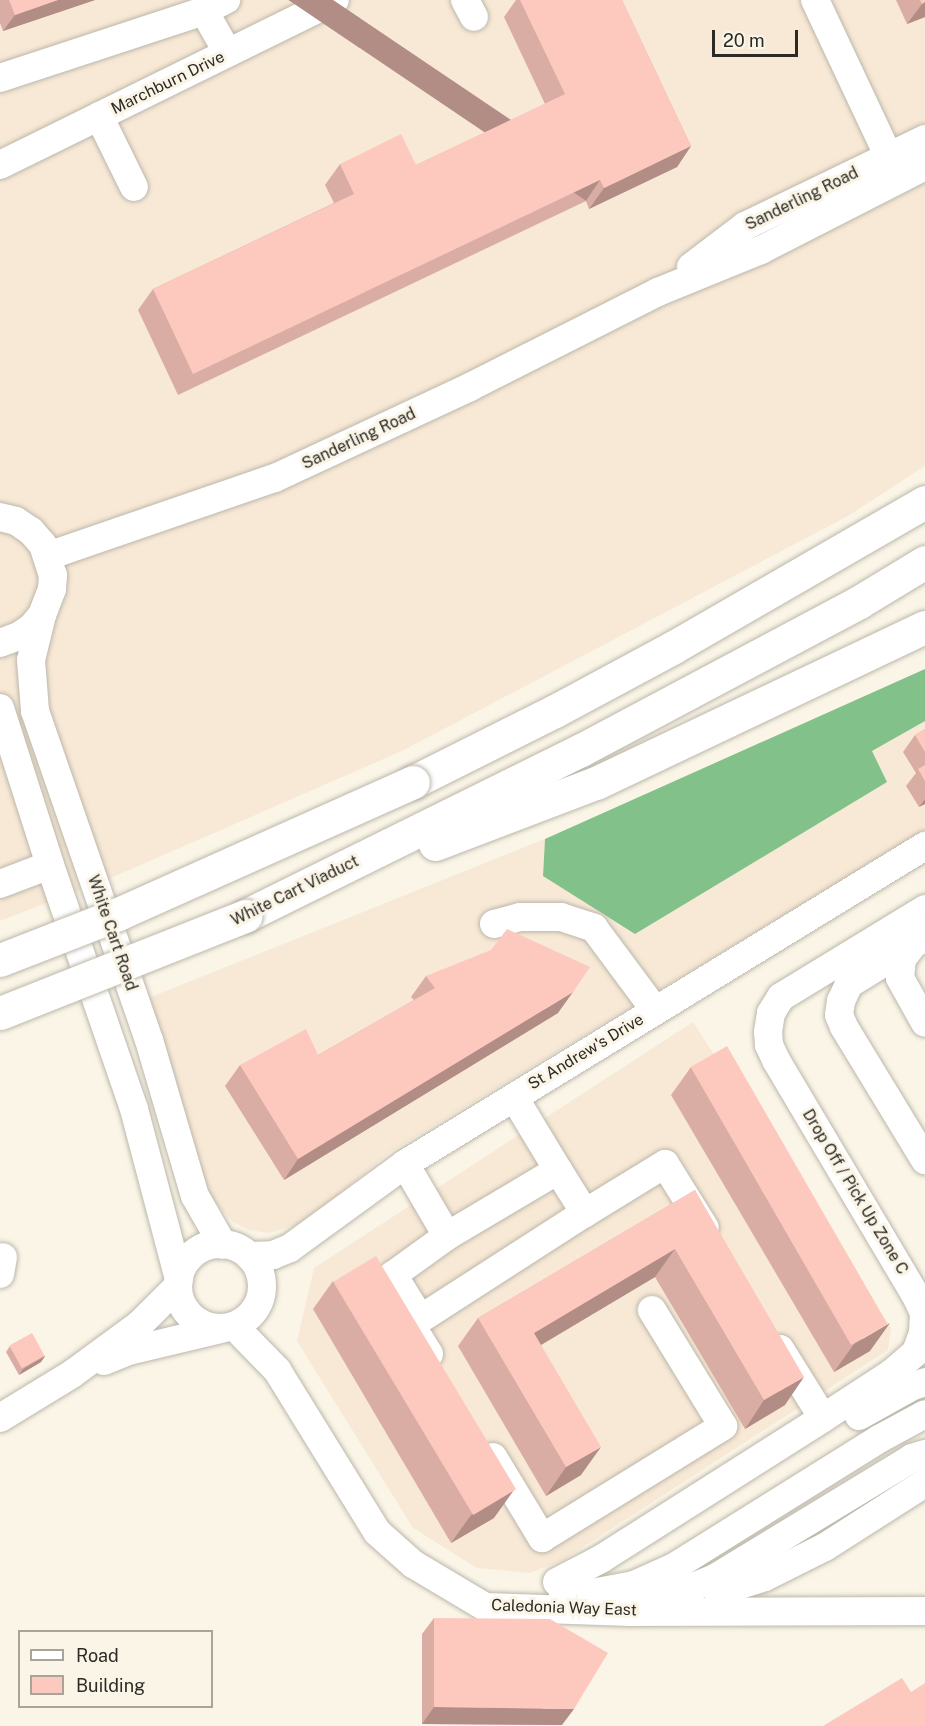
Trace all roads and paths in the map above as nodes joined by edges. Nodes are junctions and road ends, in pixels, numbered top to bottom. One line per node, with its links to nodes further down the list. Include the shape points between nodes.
1 (335, 0): 4 (street, Marchburn Drive)
2 (815, 0): 8 (street)
3 (215, 6): 4 (street); 5 (street)
4 (228, 53): 6 (street, Marchburn Drive)
5 (0, 78)
6 (99, 116): 9 (street, Marchburn Drive); 11 (street)
7 (925, 139): 8 (street, Sanderling Road)
8 (889, 157): 12 (street, Sanderling Road, via 745,226)
9 (0, 165)
10 (925, 166): 12 (street, Sanderling Road, via 760,250)
11 (135, 187)
12 (658, 292): 15 (street, Sanderling Road, via 470,387 275,478)
13 (925, 502): 28 (highway, bridge, via 672,648 413,782 118,914)
14 (0, 516): 15 (street, via 31,531)
15 (48, 556): 17 (street, White Cart Road, via 52,589)
16 (925, 562): 25 (highway, White Cart Viaduct, via 859,602 581,750)
17 (42, 615): 19 (street, via 19,636); 39 (street, White Cart Road, via 31,660 35,711 149,1040 195,1196)
18 (925, 627): 25 (highway, via 596,783)
19 (0, 643)
20 (0, 708): 22 (street)
21 (925, 846): 29 (street, St Andrew's Drive)
22 (50, 865): 23 (street); 41 (street, via 134,1109)
23 (0, 884)
24 (925, 909): 52 (street, Drop Off / Pick Up Zone C, via 781,997 771,1014 769,1045 776,1060 924,1313 923,1333 916,1352 892,1373)
25 (245, 916): 30 (highway, White Cart Viaduct, bridge)
26 (494, 924): 29 (street, via 520,917 561,917 594,928)
27 (919, 942): 31 (street, via 902,959 900,978); 33 (street, via 849,984 839,1015)
28 (0, 960)
29 (655, 1010): 32 (street, St Andrew's Drive)
30 (0, 1013)
31 (925, 1023)
32 (514, 1097): 34 (street, St Andrew's Drive); 35 (street)
33 (925, 1160)
34 (405, 1164): 37 (street); 40 (street, St Andrew's Drive, via 290,1248 273,1255)
35 (558, 1170): 36 (street); 37 (street)
36 (585, 1213): 38 (street, via 665,1164); 43 (street)
37 (447, 1236): 43 (street, via 393,1275 413,1307)
38 (713, 1242)
39 (223, 1245): 40 (street); 41 (street, via 196,1252)
40 (249, 1256): 44 (street, via 258,1268 261,1296 256,1309)
41 (178, 1283): 44 (street, via 180,1300 195,1320); 46 (street, via 140,1324)
42 (652, 1310): 54 (street, via 723,1426 542,1538)
43 (411, 1325): 47 (street)
44 (227, 1327): 46 (street, via 129,1351); 59 (street, Caledonia Way East, via 277,1370 377,1532 413,1564)
45 (768, 1330): 52 (street)
46 (72, 1374): 51 (street)
47 (442, 1376)
48 (925, 1382): 58 (street, via 865,1412 666,1536 615,1563)
49 (925, 1399): 58 (street, via 661,1556 620,1573)
50 (925, 1414): 62 (street, via 674,1567)
51 (0, 1418)
52 (823, 1418): 58 (street, Drop Off / Pick Up Zone C, via 601,1558)
53 (925, 1430): 62 (street, via 890,1447 706,1562)
54 (480, 1437)
55 (925, 1454): 62 (street, via 912,1458 715,1578)
56 (925, 1468): 61 (street)
57 (925, 1483): 61 (street, via 825,1547 765,1577)
58 (545, 1588): 59 (street, via 517,1596); 62 (street)
59 (460, 1591): 62 (street, Caledonia Way East, via 485,1607)
60 (925, 1591): 65 (street)
61 (718, 1592): 63 (street)
62 (632, 1598): 63 (street, Caledonia Way East)
63 (672, 1611): 65 (street, Caledonia Way East)
64 (925, 1611): 65 (street, Caledonia Way East)
65 (882, 1612)

